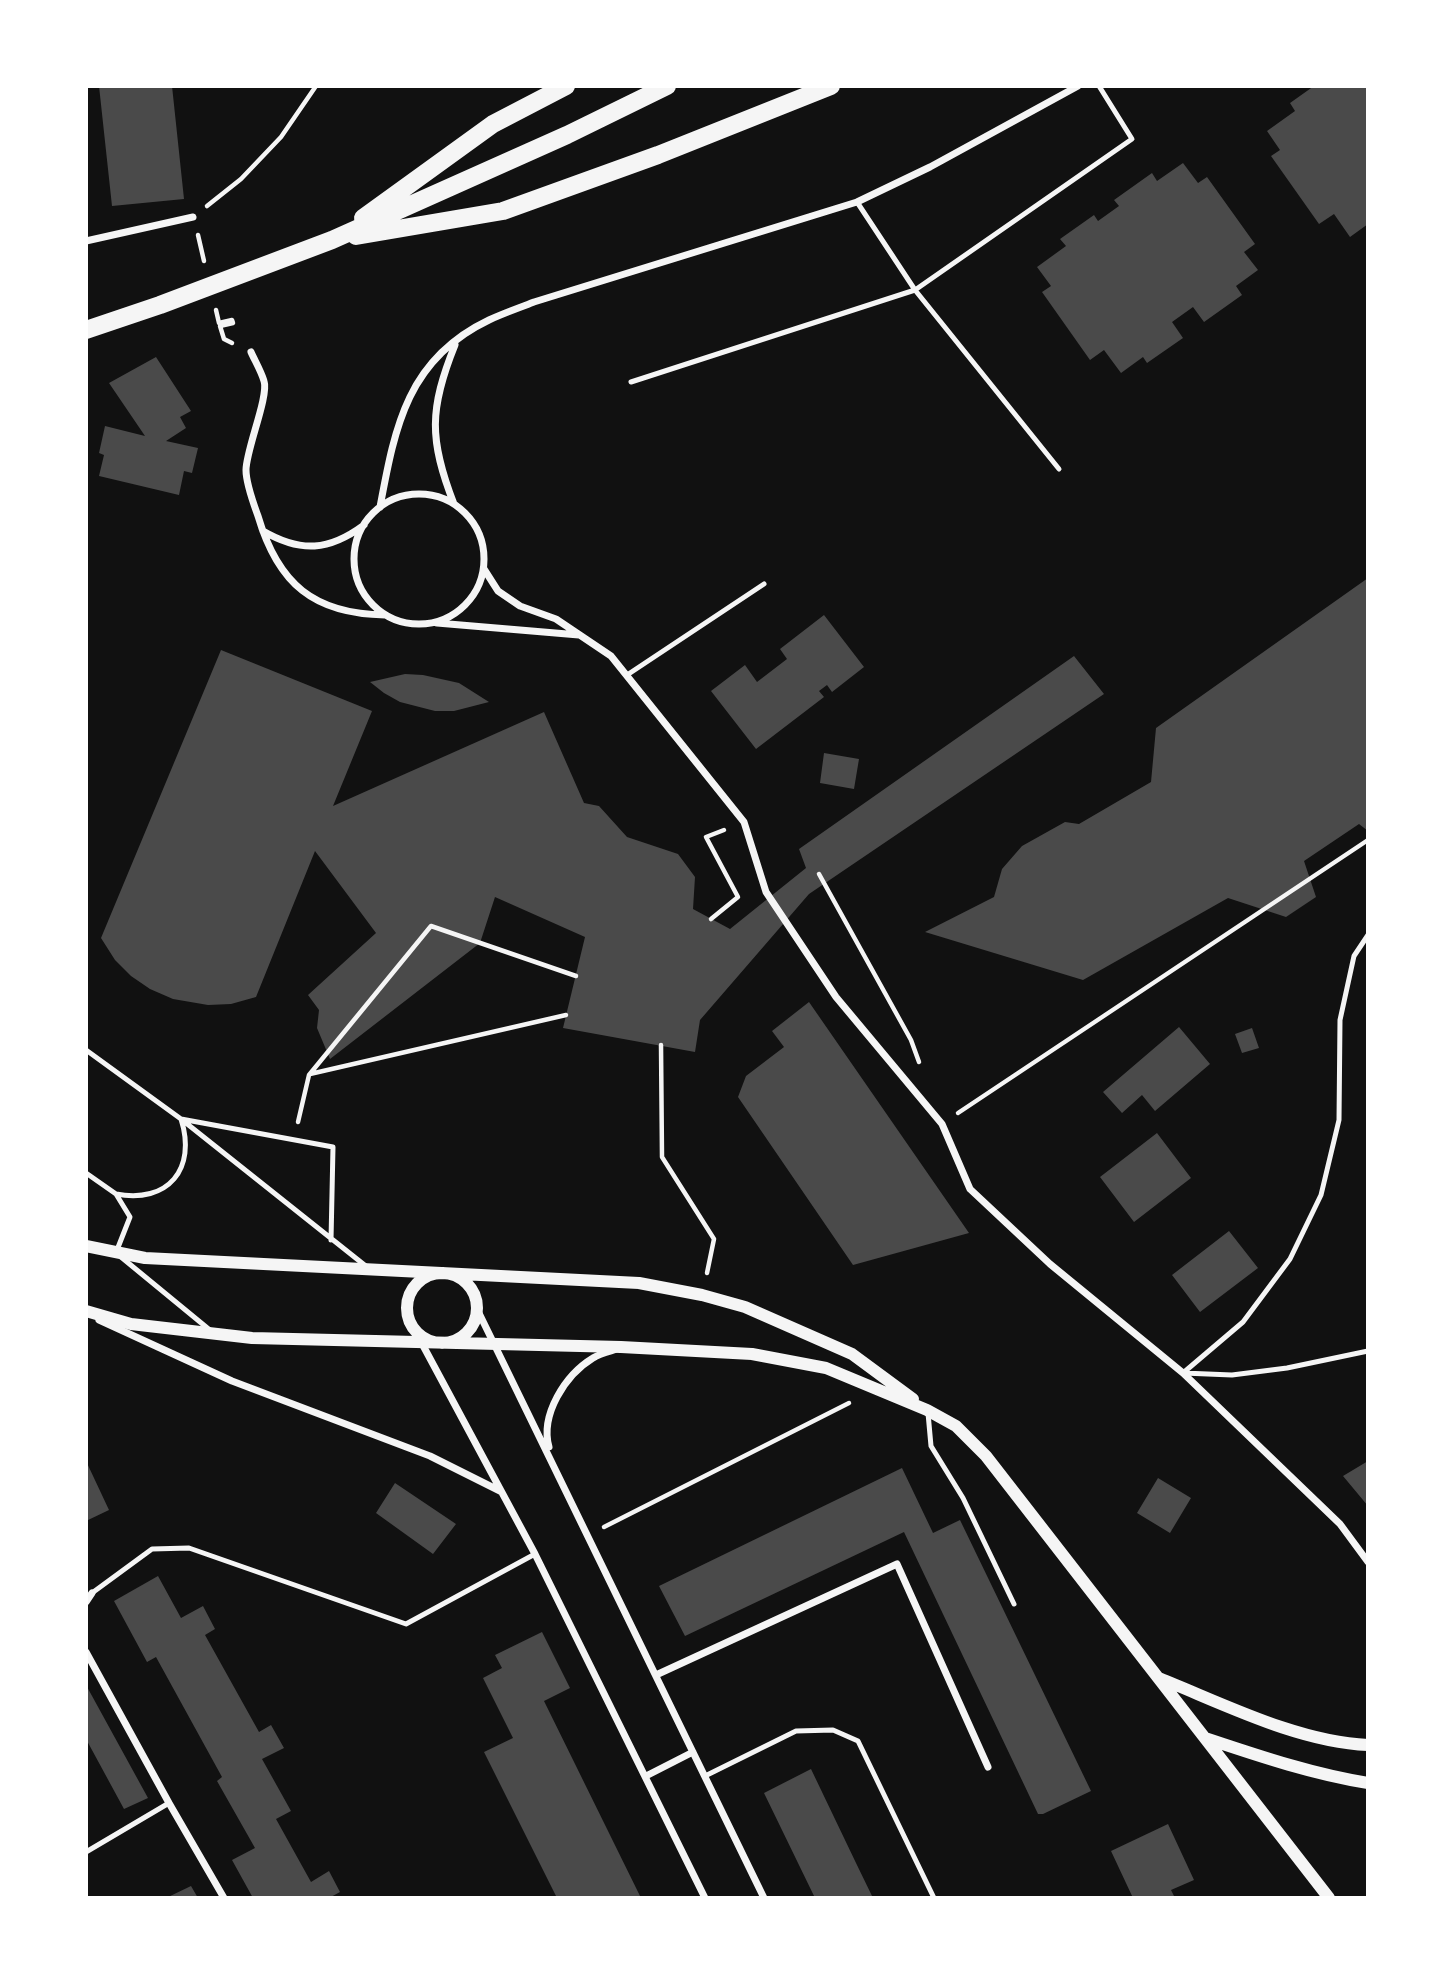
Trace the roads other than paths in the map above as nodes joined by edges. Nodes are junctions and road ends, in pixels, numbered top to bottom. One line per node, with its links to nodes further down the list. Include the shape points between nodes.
1 (566, 86): 8 (main road, via 493,124)
2 (667, 86): 8 (main road)
3 (831, 86): 8 (main road, via 503,211)
4 (1078, 86): 6 (street)
5 (1099, 86): 10 (lane, via 1132,139)
6 (857, 202): 10 (lane); 12 (street, via 534,302 487,321)
7 (193, 217): 9 (street)
8 (332, 240): 11 (main road)
9 (86, 241)
10 (915, 290): 14 (lane); 15 (lane)
11 (86, 330)
12 (456, 341): 16 (street, via 443,375 435,436); 17 (street, via 426,368 409,396 390,455)
13 (251, 352): 19 (street, via 266,384 246,469)
14 (631, 382)
15 (1059, 469)
16 (454, 505): 17 (street, via 417,494); 20 (street, via 479,533)
17 (380, 508): 18 (street)
18 (364, 525): 19 (street, via 346,538 303,547); 22 (street, via 354,564 369,602)
19 (262, 531): 22 (street, via 287,578 308,595 358,615)
20 (484, 569): 23 (street, via 479,587 467,603 453,616); 24 (street, via 498,591 520,606)
21 (764, 584): 25 (lane)
22 (385, 615): 23 (street, via 417,625)
23 (435, 623): 24 (street)
24 (583, 635): 25 (street, via 611,656)
25 (626, 675): 45 (street, via 744,822 766,892 836,997 942,1124 970,1189 1050,1264)
26 (1368, 935): 45 (lane, via 1354,956 1340,1020 1339,1120 1321,1195 1290,1259 1265,1294 1243,1322)
27 (86, 1050): 28 (lane)
28 (181, 1119): 30 (lane, via 187,1136 186,1155 174,1179 152,1195); 31 (lane); 31 (lane, via 333,1147)
29 (86, 1173): 30 (lane)
30 (116, 1195): 33 (lane, via 130,1217)
31 (331, 1240): 34 (lane)
32 (86, 1246): 33 (street)
33 (116, 1253): 34 (street); 39 (lane)
34 (369, 1269): 35 (street)
35 (444, 1273): 36 (street, via 468,1284); 38 (street, via 426,1277 412,1290 407,1308); 46 (street, via 639,1283 702,1295 744,1307 852,1354)
36 (477, 1309): 41 (street, via 466,1333); 42 (street)
37 (86, 1313): 39 (street, via 131,1324); 48 (street, via 232,1381 430,1455)
38 (412, 1325): 40 (street); 41 (street, via 424,1337)
39 (215, 1334): 40 (street)
40 (421, 1342): 41 (street); 48 (street)
41 (441, 1343): 42 (street)
42 (493, 1343): 43 (street); 47 (street)
43 (621, 1347): 46 (street, via 752,1354 826,1368); 47 (street, via 593,1358 559,1393 546,1437)
44 (1368, 1351): 45 (lane, via 1232,1375)
45 (1183, 1373): 50 (street, via 1340,1524)
46 (927, 1410): 53 (lane, via 931,1446 963,1498); 56 (street, via 956,1426 986,1456)
47 (553, 1465): 55 (street)
48 (500, 1491): 49 (street)
49 (535, 1555): 51 (lane, via 406,1624 189,1548 152,1549); 61 (street)
50 (1368, 1562)
51 (92, 1593): 52 (street)
52 (86, 1602)
53 (1014, 1604)
54 (86, 1652): 64 (street)
55 (656, 1675): 59 (street); 60 (street, via 897,1564)
56 (1159, 1678): 57 (street); 58 (street, via 1285,1727 1344,1744)
57 (1204, 1738): 63 (street, via 1272,1761); 70 (street)
58 (1368, 1745)
59 (693, 1752): 61 (street); 62 (street)
60 (988, 1767)
61 (646, 1776): 67 (street)
62 (705, 1776): 68 (street); 69 (lane, via 796,1731 833,1730 858,1741)
63 (1368, 1783)
64 (169, 1803): 65 (lane); 66 (street)
65 (86, 1852)
66 (224, 1898)
67 (705, 1898)
68 (764, 1898)
69 (934, 1898)
70 (1329, 1898)

